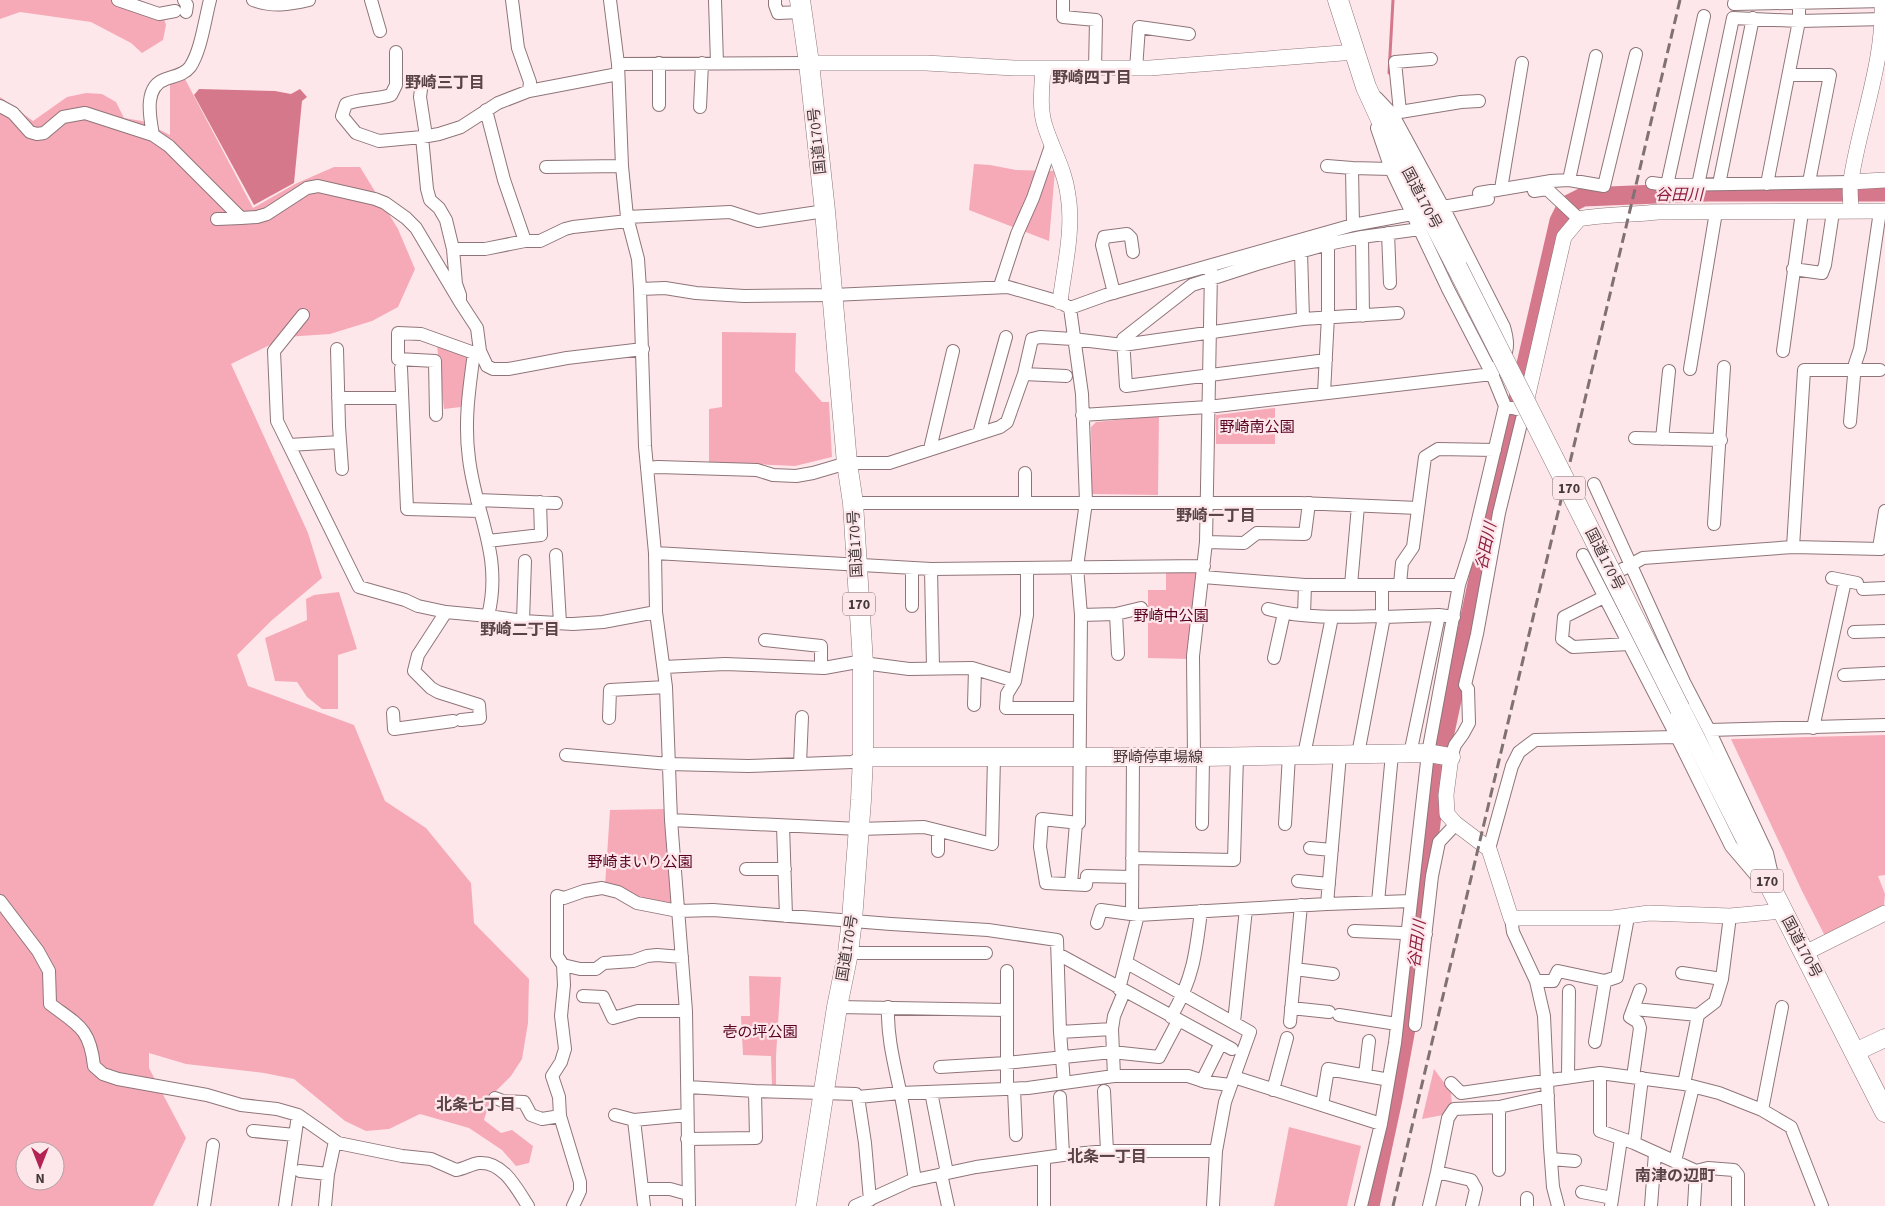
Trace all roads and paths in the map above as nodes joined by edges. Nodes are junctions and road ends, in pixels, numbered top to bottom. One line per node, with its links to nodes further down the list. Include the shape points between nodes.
1 (118, 0): 15 (street, via 159,14)
2 (210, 0): 47 (street, via 196,55 189,68 154,87 149,103)
3 (253, 0): 4 (street, via 280,6)
4 (309, 0)
5 (371, 0): 21 (street)
6 (512, 0): 40 (street, via 518,48 530,82)
7 (610, 0): 34 (street)
8 (715, 0): 31 (street)
9 (775, 0): 16 (street, via 778,13)
10 (1063, 0): 35 (street, via 1063,17 1096,20)
11 (1338, 0): 24 (highway, 国道170号 / 170)
12 (1735, 0): 14 (street, via 1734,4)
13 (1883, 0): 14 (street); 19 (street)
14 (1799, 1): 20 (street)
15 (176, 6)
16 (801, 6): 29 (highway, 国道170号 / 170)
17 (1704, 16): 62 (street)
18 (1753, 18): 20 (street); 60 (street); 63 (street, via 1733,18)
19 (1884, 19): 20 (street); 58 (street)
20 (1799, 21): 37 (street)
21 (380, 31)
22 (1189, 34): 36 (street, via 1139,26)
23 (396, 52): 48 (street, via 396,85 391,95 346,104 342,116 356,133 379,141)
24 (1355, 52): 36 (street); 39 (highway, 国道170号 / 170)
25 (1636, 54): 55 (street, via 1604,186)
26 (1596, 56): 55 (street)
27 (1431, 58): 46 (street, via 1395,62)
28 (702, 62): 30 (street); 31 (street); 44 (street)
29 (809, 62): 31 (street); 33 (street); 67 (highway, 国道170号 / 170)
30 (659, 63): 34 (street); 42 (street)
31 (716, 63)
32 (1522, 63): 64 (street)
33 (1043, 68): 35 (street); 49 (street, via 1044,125)
34 (618, 69): 40 (street); 51 (street)
35 (1095, 69): 36 (street)
36 (1136, 69)
37 (1790, 75): 57 (street, via 1830,75); 61 (street)
38 (422, 82): 48 (street, via 420,98)
39 (1366, 87): 46 (street); 54 (street); 260 (highway, 国道170号 / 170, bridge)
40 (529, 91): 45 (street)
41 (1480, 101): 46 (street)
42 (659, 105)
43 (0, 106): 47 (street, via 13,112 30,132 37,134 44,133 63,117 85,113)
44 (700, 107)
45 (486, 110): 48 (street, via 461,127); 82 (street)
46 (1397, 114): 66 (street)
47 (153, 134): 74 (street)
48 (424, 136): 84 (street, via 427,189 430,200 446,220)
49 (1052, 143): 90 (street); 95 (street, via 1068,196)
50 (546, 166): 51 (street)
51 (622, 166): 76 (street)
52 (1327, 166): 53 (street)
53 (1352, 168): 54 (street); 78 (street)
54 (1391, 169): 73 (street)
55 (1569, 180): 64 (street)
56 (1885, 180): 58 (street)
57 (1810, 182): 58 (street); 61 (street)
58 (1850, 182): 68 (street)
59 (1652, 183): 62 (street)
60 (1719, 184): 61 (street); 63 (street)
61 (1768, 184)
62 (1667, 185): 63 (street)
63 (1698, 185)
64 (1501, 189): 65 (street, via 1479,192)
65 (1480, 200): 66 (street); 77 (street, via 1548,189)
66 (1443, 207): 118 (street, via 1504,327 1508,342 1506,354)
67 (825, 211): 76 (street, via 758,221 730,212); 93 (highway, 国道170号 / 170)
68 (1851, 211): 69 (street); 72 (street)
69 (1882, 211): 110 (street)
70 (1716, 212): 71 (street); 77 (street, via 1658,212); 114 (street)
71 (1802, 212): 72 (street); 87 (street)
72 (1833, 212): 87 (street, via 1826,265 1822,273)
73 (1412, 214): 78 (street); 79 (street)
74 (241, 218): 75 (street); 94 (street, via 267,214 307,188 318,186 385,202 416,228)
75 (217, 219)
76 (628, 219): 82 (street, via 573,227 540,241); 91 (street, via 638,259)
77 (1579, 219): 126 (street, via 1564,237)
78 (1352, 225): 88 (street)
79 (1420, 228): 80 (street); 118 (street)
80 (1388, 233): 81 (street); 89 (street)
81 (1362, 237): 83 (street); 98 (street)
82 (524, 241): 84 (street, via 485,249)
83 (1328, 244): 86 (street); 99 (street)
84 (453, 249): 94 (street)
85 (1133, 252): 92 (street, via 1131,238 1127,234 1104,237 1102,245)
86 (1301, 252): 88 (street); 100 (street)
87 (1794, 269): 108 (street)
88 (1211, 273): 92 (street); 101 (street); 104 (street, via 1123,340)
89 (1390, 283)
90 (1000, 286): 93 (street); 95 (street)
91 (640, 289): 93 (street, via 665,288 744,296); 106 (street)
92 (1114, 293): 95 (street)
93 (833, 295): 138 (highway, 国道170号 / 170)
94 (460, 302): 109 (street, via 477,328)
95 (1065, 305): 103 (street)
96 (1398, 314): 98 (street)
97 (303, 315): 135 (street, via 274,351 277,421)
98 (1363, 316): 99 (street)
99 (1328, 318): 100 (street); 111 (street)
100 (1303, 319): 101 (street)
101 (1211, 332): 104 (street); 120 (street)
102 (1006, 336): 130 (street)
103 (1073, 339): 104 (street); 117 (street, via 1040,337 1032,340); 128 (street)
104 (1123, 345): 120 (street, via 1126,386)
105 (338, 349): 122 (street)
106 (643, 349): 109 (street, via 508,369 486,366); 139 (street)
107 (953, 351): 136 (street)
108 (1783, 351)
109 (477, 352): 127 (street, via 420,334 398,332 398,359 435,361); 150 (street, via 466,415 469,459)
110 (1857, 359): 115 (street); 129 (street); 157 (street, via 1804,370)
111 (1326, 360): 120 (street); 121 (street)
112 (1724, 367): 133 (street)
113 (401, 368): 123 (street)
114 (1690, 368)
115 (1880, 370)
116 (1669, 372): 132 (street)
117 (1024, 374): 119 (street); 130 (street, via 1007,422)
118 (1492, 374): 121 (street); 124 (street)
119 (1066, 376)
120 (1210, 376): 125 (street)
121 (1324, 393): 125 (street)
122 (338, 398): 123 (street); 134 (street)
123 (402, 398): 150 (street, via 407,510)
124 (1505, 406): 126 (street); 137 (street)
125 (1208, 407): 128 (street); 146 (street)
126 (1524, 411): 210 (street, via 1499,513 1477,634)
127 (436, 415)
128 (1082, 415): 145 (street)
129 (1850, 422)
130 (980, 434): 136 (street)
131 (1635, 438): 132 (street)
132 (1662, 439): 133 (street)
133 (1721, 440): 154 (street)
134 (340, 442): 135 (street); 140 (street)
135 (289, 445): 182 (street, via 359,587)
136 (930, 449): 138 (street, via 889,463)
137 (1495, 450): 152 (street, via 1438,449 1429,453 1425,457); 176 (street)
138 (847, 463): 139 (street, via 796,476 773,475 757,470); 144 (highway, 国道170号 / 170)
139 (647, 468): 158 (street)
140 (342, 469)
141 (1024, 473): 148 (street)
142 (1594, 484): 163 (street)
143 (540, 502): 147 (street); 150 (street); 155 (street, via 541,535)
144 (853, 502): 148 (street); 162 (highway, 国道170号 / 170)
145 (1086, 502): 146 (street); 148 (street); 164 (street)
146 (1205, 502): 149 (street); 156 (street)
147 (556, 503)
148 (1025, 503)
149 (1309, 503): 151 (street); 156 (street, via 1305,534 1258,533 1244,543)
150 (479, 505): 155 (street)
151 (1358, 506): 152 (street); 174 (street)
152 (1418, 508): 171 (street, via 1413,547 1402,563)
153 (1885, 511): 157 (street, via 1880,548)
154 (1714, 524)
155 (488, 542): 189 (street, via 493,575)
156 (1206, 542): 168 (street)
157 (1793, 547): 163 (street, via 1643,558)
158 (655, 552): 162 (street); 183 (street)
159 (556, 555): 194 (street)
160 (1583, 555): 170 (street)
161 (525, 561): 193 (street)
162 (856, 564): 165 (street); 201 (highway, 国道170号 / 170)
163 (1631, 565): 170 (street); 219 (street)
164 (1077, 567): 167 (street); 168 (street); 187 (street)
165 (912, 568): 166 (street); 179 (street)
166 (931, 569): 167 (street); 204 (street)
167 (1027, 569): 209 (street, via 1027,615)
168 (1203, 572): 173 (street); 233 (street, via 1194,656)
169 (1832, 578): 172 (street)
170 (1597, 583): 178 (street)
171 (1400, 584): 175 (street); 176 (street)
172 (1855, 584): 177 (street); 218 (street)
173 (1305, 585): 174 (street); 188 (street)
174 (1351, 585): 175 (street)
175 (1382, 585): 191 (street)
176 (1459, 585): 192 (street)
177 (1885, 588)
178 (1604, 597): 198 (street); 198 (street, via 1564,617 1562,639 1573,647)
179 (912, 606)
180 (1141, 608): 185 (street)
181 (1268, 609): 184 (street)
182 (446, 612): 189 (street); 214 (street, via 418,655 414,671 438,692 479,705 480,718 394,729)
183 (656, 612): 194 (street, via 603,622); 202 (street)
184 (1284, 613): 188 (street); 200 (street)
185 (1116, 614): 187 (street); 199 (street)
186 (1439, 614): 191 (street); 192 (street); 208 (street)
187 (1080, 615): 213 (street)
188 (1304, 615): 190 (street)
189 (488, 616): 193 (street)
190 (1332, 617): 191 (street); 226 (street)
191 (1383, 617): 222 (street)
192 (1454, 617): 210 (street)
193 (523, 621): 194 (street)
194 (560, 623)
195 (1885, 631): 196 (street)
196 (1854, 632)
197 (765, 640): 203 (street, via 821,646)
198 (1629, 644): 220 (street)
199 (1118, 654)
200 (1274, 658)
201 (863, 662): 203 (street); 204 (street); 229 (highway, 国道170号 / 170)
202 (664, 667): 203 (street, via 734,664); 211 (street)
203 (821, 668)
204 (933, 668): 205 (street)
205 (975, 669): 209 (street); 212 (street)
206 (1885, 673): 207 (street)
207 (1844, 675)
208 (1427, 676): 210 (street); 224 (street)
209 (1015, 681): 213 (street, via 1007,694 1006,708)
210 (1454, 682): 227 (street); 227 (street, via 1468,689 1469,723 1455,745)
211 (666, 687): 216 (street, via 610,690); 234 (street)
212 (974, 705)
213 (1080, 708): 231 (street)
214 (393, 713)
215 (802, 717): 235 (street)
216 (609, 718)
217 (1885, 725): 218 (street)
218 (1814, 728): 219 (street)
219 (1709, 730): 260 (street, via 1768,853)
220 (1677, 736): 245 (street, via 1530,742 1519,752 1512,766); 260 (street, via 1731,846)
221 (1340, 754): 222 (main road, 野崎停車場線); 226 (main road, 野崎停車場線); 246 (street)
222 (1358, 754): 223 (main road, 野崎停車場線)
223 (1392, 754): 224 (main road, 野崎停車場線); 257 (street)
224 (1410, 754): 227 (main road, 野崎停車場線)
225 (566, 755): 234 (street)
226 (1296, 755): 228 (main road, 野崎停車場線); 239 (street)
227 (1439, 755): 240 (street, via 1447,781 1447,814); 256 (street)
228 (1237, 756): 233 (main road, 野崎停車場線); 248 (street, via 1234,860)
229 (863, 757): 230 (main road, 野崎停車場線); 235 (street, via 852,762); 242 (highway, 国道170号 / 170)
230 (994, 757): 231 (main road, 野崎停車場線); 243 (street, via 992,844)
231 (1079, 757): 232 (main road, 野崎停車場線); 237 (street, via 1079,823)
232 (1133, 757): 233 (main road, 野崎停車場線); 248 (street)
233 (1198, 757): 238 (street)
234 (669, 764): 235 (street); 236 (street)
235 (800, 764)
236 (671, 820): 241 (street); 263 (street)
237 (1076, 823): 253 (street); 253 (street, via 1042,819 1040,847 1046,883)
238 (1202, 824)
239 (1285, 824)
240 (1456, 824): 245 (street); 274 (street, via 1439,842)
241 (782, 826): 242 (street); 250 (street)
242 (859, 829): 243 (street, via 924,827); 270 (highway, 国道170号 / 170)
243 (938, 832): 247 (street)
244 (1310, 848): 246 (street)
245 (1489, 849): 269 (street)
246 (1332, 850): 254 (street)
247 (938, 851)
248 (1132, 858): 251 (street)
249 (746, 869): 250 (street)
250 (784, 869): 266 (street)
251 (1132, 878): 253 (street, via 1087,876 1086,885); 264 (street)
252 (1298, 881): 254 (street)
253 (1071, 884)
254 (1329, 884): 258 (street)
255 (0, 901): 350 (street, via 38,951 49,972 50,1004 85,1031 92,1048 94,1066 103,1074)
256 (1411, 901): 257 (street); 273 (street)
257 (1378, 902): 258 (street)
258 (1327, 904): 259 (street)
259 (1301, 905): 261 (street); 282 (street)
260 (1781, 907): 267 (street); 277 (highway, 国道170号 / 170)
261 (1246, 909): 262 (street); 305 (street)
262 (1201, 910): 264 (street); 292 (street, via 1195,960)
263 (678, 911): 266 (street, via 712,910); 279 (street); 281 (street, via 637,903 618,892 602,888 564,898 557,896 557,956)
264 (1135, 914): 271 (street, via 1101,910); 280 (street)
265 (1885, 914): 277 (street)
266 (786, 916): 270 (street)
267 (1730, 916): 268 (street, via 1648,914); 286 (street)
268 (1628, 917): 269 (street); 288 (street, via 1617,977)
269 (1511, 918): 287 (street, via 1513,932)
270 (852, 920): 275 (highway, 国道170号 / 170); 278 (street, via 988,930 1056,940)
271 (1097, 923)
272 (1354, 931): 273 (street)
273 (1407, 933): 274 (street); 307 (street)
274 (1426, 934): 308 (street)
275 (848, 953): 276 (street); 294 (highway, 国道170号 / 170)
276 (986, 953)
277 (1805, 953): 316 (highway, 国道170号 / 170)
278 (1058, 954): 289 (street); 310 (street)
279 (682, 957): 281 (street, via 647,956 633,961 604,963 596,969); 300 (street)
280 (1127, 963): 289 (street); 292 (street)
281 (563, 964): 353 (street, via 561,1016 565,1049 552,1076 559,1097)
282 (1294, 969): 285 (street); 297 (street)
283 (1007, 971): 299 (street)
284 (1682, 973): 286 (street)
285 (1333, 974)
286 (1722, 979): 302 (street, via 1715,1002)
287 (1536, 981): 288 (street, via 1553,981 1558,972); 303 (street)
288 (1605, 981): 314 (street)
289 (1122, 990): 304 (street); 309 (street)
290 (1640, 990): 298 (street)
291 (1569, 991): 301 (street)
292 (1184, 994): 304 (street); 305 (street)
293 (583, 996): 300 (street, via 603,997 613,1018 638,1010)
294 (837, 1007): 295 (street); 339 (highway, 国道170号 / 170)
295 (888, 1007): 299 (street); 340 (street, via 890,1046)
296 (1782, 1007): 348 (street)
297 (1291, 1008): 306 (street); 307 (street)
298 (1634, 1009): 302 (street); 324 (street, via 1630,1017 1638,1022 1640,1028)
299 (1007, 1010): 318 (street)
300 (686, 1011): 332 (street)
301 (1568, 1015): 303 (street); 323 (street)
302 (1698, 1015): 333 (street)
303 (1544, 1016): 326 (street)
304 (1175, 1019): 315 (street, via 1159,1058); 327 (street, via 1226,1046)
305 (1234, 1022): 328 (street, via 1250,1032)
306 (1290, 1022)
307 (1397, 1024): 355 (street)
308 (1415, 1025)
309 (1112, 1028): 310 (street); 315 (street)
310 (1060, 1032): 317 (street)
311 (1287, 1038): 336 (street)
312 (1885, 1038): 316 (main road)
313 (1369, 1041): 321 (street)
314 (1595, 1042)
315 (1112, 1052): 317 (street); 322 (street)
316 (1855, 1052): 349 (highway, 国道170号 / 170)
317 (1062, 1058): 318 (street); 329 (street)
318 (1006, 1063): 319 (street); 334 (street)
319 (940, 1067)
320 (1600, 1072): 323 (street); 324 (street); 360 (street, via 1600,1131)
321 (1364, 1075): 325 (street); 346 (street, via 1328,1069)
322 (1114, 1076): 327 (street, via 1188,1076); 329 (street)
323 (1568, 1076): 326 (street)
324 (1638, 1078): 333 (street); 362 (street)
325 (1384, 1079)
326 (1548, 1079): 331 (street); 341 (street)
327 (1202, 1081): 328 (street)
328 (1232, 1081): 336 (street); 365 (street)
329 (1064, 1083): 334 (street)
330 (1451, 1083): 331 (street, via 1461,1093)
331 (1511, 1084): 345 (street)
332 (688, 1086): 337 (street); 352 (street)
333 (1688, 1086): 348 (street, via 1719,1093); 371 (street)
334 (1011, 1089): 338 (street); 358 (street)
335 (1104, 1090): 364 (street)
336 (1273, 1090): 346 (street)
337 (754, 1091): 339 (street); 359 (street, via 756,1138)
338 (931, 1092): 340 (street); 377 (street)
339 (824, 1093): 344 (street, via 856,1094); 390 (highway, 国道170号 / 170)
340 (900, 1093): 344 (street); 378 (street)
341 (1548, 1096): 345 (street); 369 (street)
342 (1060, 1097): 367 (street)
343 (495, 1098): 353 (street, via 524,1102 531,1115 542,1119)
344 (858, 1098): 382 (street)
345 (1514, 1103): 347 (street)
346 (1322, 1105): 355 (street)
347 (1499, 1107): 372 (street); 375 (street, via 1454,1109 1448,1118)
348 (1762, 1110): 402 (street, via 1791,1127)
349 (1885, 1112)
350 (298, 1115): 357 (street); 363 (street)
351 (615, 1115): 354 (street)
352 (687, 1115): 354 (street); 359 (street)
353 (560, 1116): 388 (street, via 580,1182 580,1191)
354 (634, 1120): 379 (street)
355 (1381, 1124): 395 (street)
356 (253, 1131): 357 (street)
357 (295, 1135): 385 (street)
358 (1016, 1135)
359 (687, 1139): 381 (street)
360 (1621, 1139): 362 (street); 383 (street)
361 (212, 1144): 384 (street)
362 (1634, 1144): 366 (street)
363 (334, 1146): 376 (street); 386 (street); 387 (street, via 338,1143 431,1159 456,1170 478,1163 489,1164 513,1182)
364 (1107, 1151): 365 (street); 367 (street)
365 (1216, 1151): 394 (street)
366 (1655, 1153): 371 (street); 399 (street)
367 (1063, 1155): 368 (street)
368 (1044, 1158): 377 (street); 393 (street)
369 (1551, 1159): 370 (street); 398 (street)
370 (1575, 1161)
371 (1675, 1161): 374 (street)
372 (1500, 1170)
373 (300, 1171): 376 (street)
374 (1696, 1171): 400 (street); 401 (street, via 1708,1168 1734,1170 1738,1175)
375 (1437, 1172): 396 (street); 397 (street, via 1471,1180 1476,1189)
376 (328, 1174): 386 (street)
377 (944, 1174): 378 (street); 392 (street)
378 (915, 1180): 382 (street)
379 (643, 1189): 381 (street, via 670,1189); 389 (street)
380 (1582, 1192): 383 (street)
381 (688, 1200)
382 (873, 1202): 391 (street)
383 (1611, 1202)
384 (204, 1206)
385 (285, 1206)
386 (327, 1206)
387 (528, 1206)
388 (573, 1206)
389 (644, 1206)
390 (806, 1206)
391 (855, 1206)
392 (948, 1206)
393 (1044, 1206)
394 (1213, 1206)
395 (1361, 1206)
396 (1428, 1206)
397 (1472, 1206)
398 (1558, 1206)
399 (1652, 1206)
400 (1694, 1206)
401 (1738, 1206)
402 (1822, 1206)

